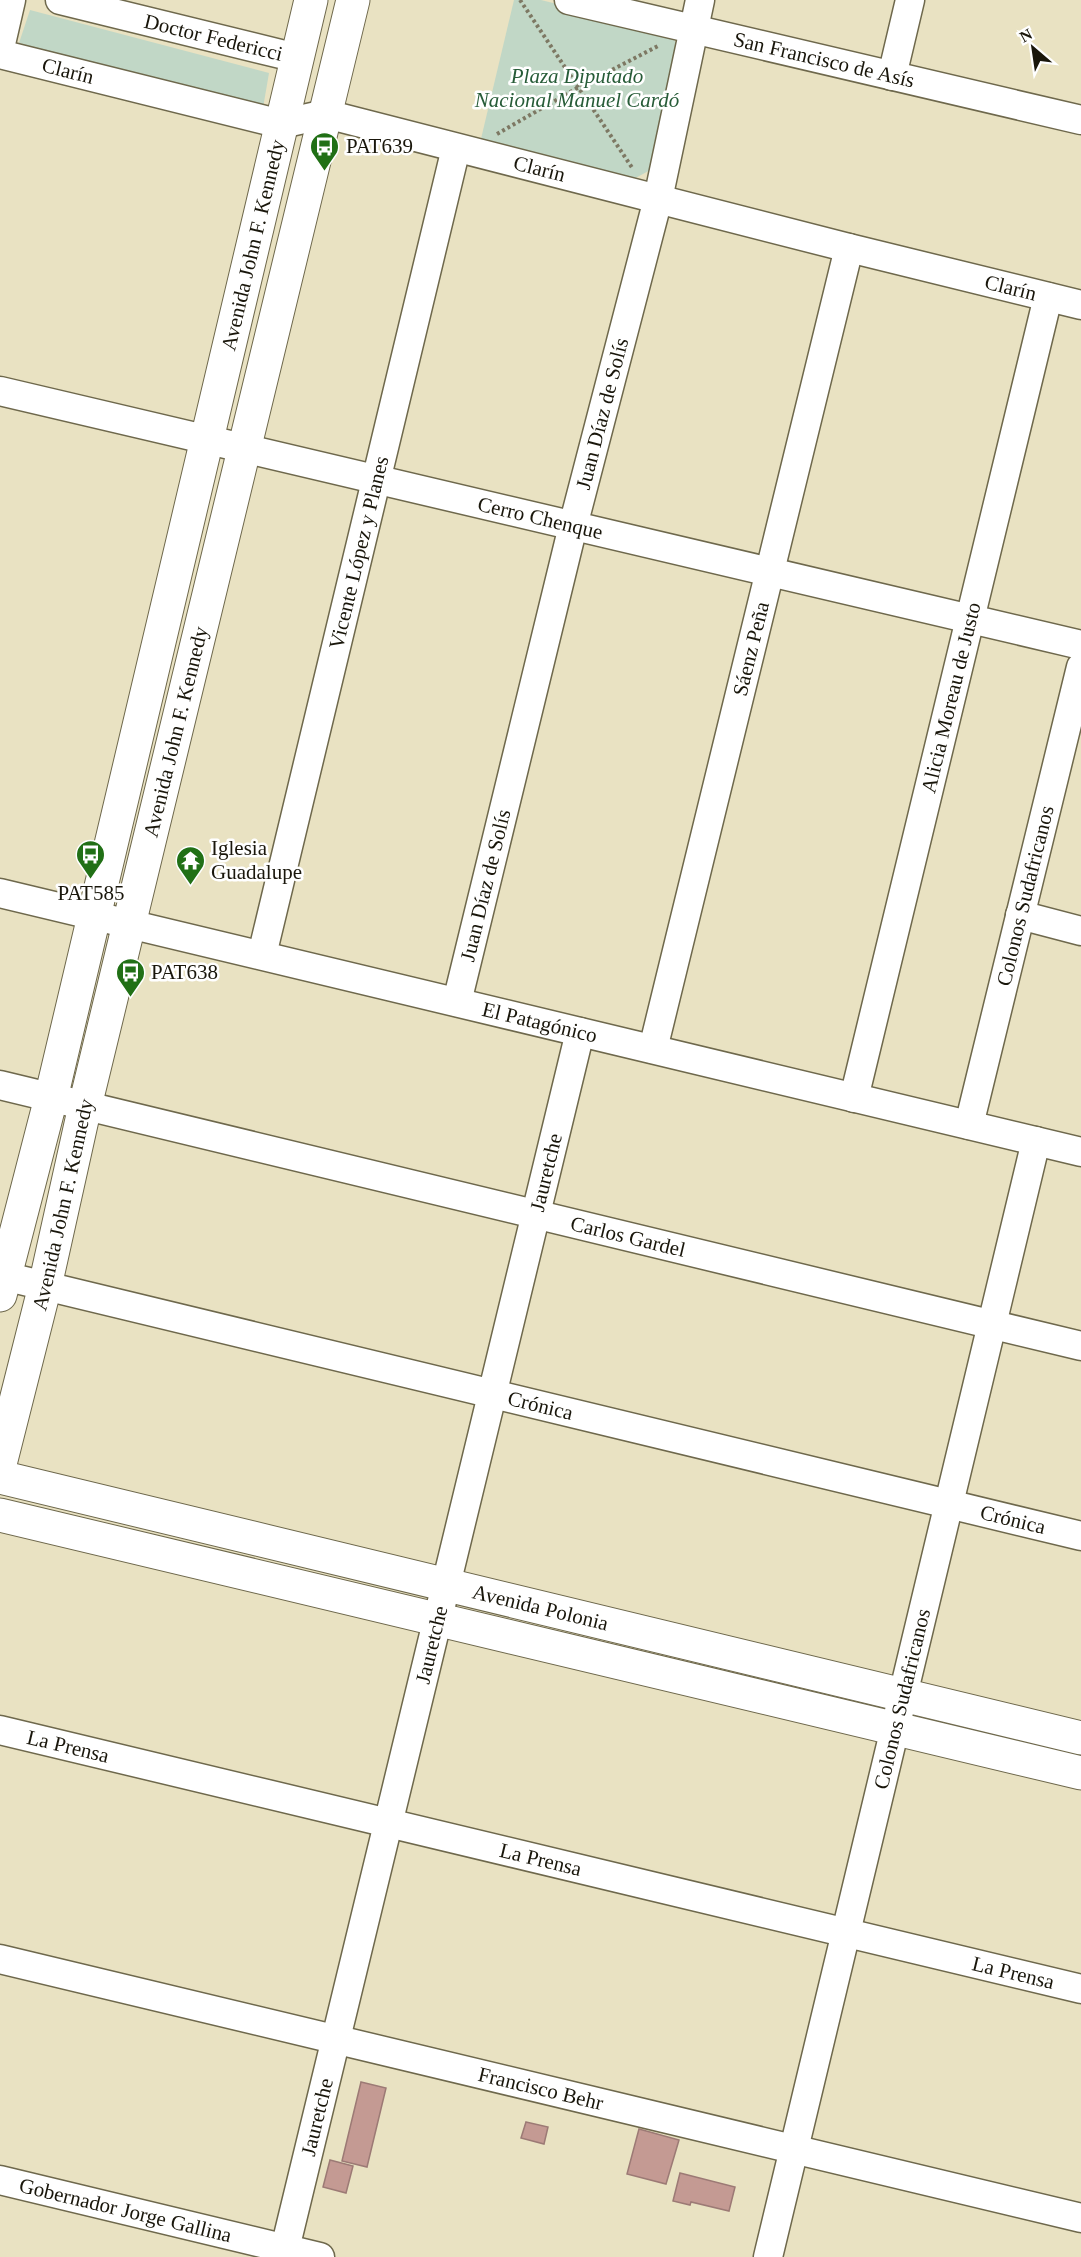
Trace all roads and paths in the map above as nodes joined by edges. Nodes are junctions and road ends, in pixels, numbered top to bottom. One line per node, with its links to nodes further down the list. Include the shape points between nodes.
1 (11, 0): 11 (street)
2 (60, 0): 13 (street, Doctor Federicci)
3 (311, 0): 13 (main road, Avenida John F. Kennedy)
4 (353, 0): 16 (main road, Avenida John F. Kennedy)
5 (520, 0): 15 (path)
6 (569, 0): 9 (street, San Francisco de Asís)
7 (700, 0): 9 (street, Juan Díaz de Solís)
8 (910, 0): 14 (street)
9 (693, 29): 14 (street, San Francisco de Asís); 22 (street, Juan Díaz de Solís)
10 (662, 44): 15 (path)
11 (0, 48)
12 (0, 54): 18 (street, Clarín)
13 (297, 58): 18 (main road, Avenida John F. Kennedy)
14 (892, 76): 17 (street, San Francisco de Asís)
15 (579, 87): 19 (path); 21 (path)
16 (326, 114): 18 (street, Clarín); 20 (street, Clarín); 28 (main road, Avenida John F. Kennedy)
17 (1081, 120)
18 (281, 124): 27 (main road, Avenida John F. Kennedy)
19 (490, 138)
20 (456, 148): 22 (street, Clarín); 29 (street, Vicente López y Planes)
21 (638, 177)
22 (657, 199): 23 (street, Clarín); 30 (street, Juan Díaz de Solís)
23 (849, 248): 24 (street, Clarín); 31 (street, Sáenz Peña)
24 (1048, 297): 25 (street, Clarín); 32 (street, Alicia Moreau de Justo)
25 (1081, 304)
26 (0, 391): 27 (street, Cerro Chenque)
27 (208, 440): 28 (street, Cerro Chenque); 37 (main road, Avenida John F. Kennedy)
28 (243, 448): 29 (street, Cerro Chenque); 39 (main road, Avenida John F. Kennedy)
29 (375, 479): 30 (street, Cerro Chenque); 41 (street, Vicente López y Planes)
30 (573, 526): 31 (street, Cerro Chenque); 42 (street, Juan Díaz de Solís)
31 (769, 572): 32 (street, Cerro Chenque); 44 (street, Sáenz Peña)
32 (970, 619): 33 (street, Cerro Chenque); 47 (street, Alicia Moreau de Justo)
33 (1081, 645)
34 (1081, 667): 35 (street, Colonos Sudafricanos)
35 (1075, 716): 38 (street, Colonos Sudafricanos)
36 (0, 893): 37 (street, El Patagónico)
37 (94, 915): 39 (street, El Patagónico); 46 (main road, Avenida John F. Kennedy)
38 (1020, 915): 40 (street); 49 (street, Colonos Sudafricanos)
39 (130, 924): 41 (street, El Patagónico); 48 (main road, Avenida John F. Kennedy)
40 (1081, 931)
41 (262, 955): 42 (street, El Patagónico)
42 (457, 1002): 43 (street, El Patagónico)
43 (580, 1032): 44 (street, El Patagónico); 52 (street, Jauretche)
44 (652, 1049): 47 (street, El Patagónico)
45 (0, 1085): 46 (street, Carlos Gardel)
46 (51, 1098): 48 (street, Carlos Gardel); 53 (main road, Avenida John F. Kennedy)
47 (854, 1098): 49 (street, El Patagónico)
48 (86, 1106): 52 (street, Carlos Gardel); 54 (main road, Avenida John F. Kennedy)
49 (969, 1125): 50 (street, El Patagónico)
50 (1036, 1141): 51 (street, El Patagónico); 55 (street, Colonos Sudafricanos)
51 (1081, 1152)
52 (535, 1214): 55 (street, Carlos Gardel); 57 (street, Jauretche)
53 (1, 1282): 54 (street, Crónica)
54 (45, 1286): 57 (street, Crónica); 58 (main road, Avenida John F. Kennedy)
55 (992, 1324): 56 (street, Carlos Gardel); 60 (street, Colonos Sudafricanos)
56 (1081, 1346)
57 (492, 1394): 60 (street, Crónica); 63 (street, Jauretche)
58 (0, 1464)
59 (0, 1477): 63 (main road, Avenida Polonia)
60 (949, 1504): 62 (street, Crónica); 65 (street, Colonos Sudafricanos)
61 (0, 1515): 64 (main road, Avenida Polonia)
62 (1081, 1536)
63 (446, 1584): 64 (street, Jauretche); 65 (main road, Avenida Polonia)
64 (438, 1620): 66 (main road, Avenida Polonia); 70 (street, Jauretche)
65 (903, 1695): 66 (street, Colonos Sudafricanos); 68 (main road, Avenida Polonia)
66 (895, 1729): 69 (main road, Avenida Polonia); 71 (street, Colonos Sudafricanos)
67 (0, 1731): 70 (street, La Prensa)
68 (1081, 1738)
69 (1081, 1773)
70 (388, 1823): 71 (street, La Prensa); 74 (street, Jauretche)
71 (846, 1933): 73 (street, La Prensa); 75 (street, Colonos Sudafricanos)
72 (2, 1968): 74 (street, Francisco Behr)
73 (1081, 1989)
74 (336, 2040): 75 (street, Francisco Behr); 78 (street, Jauretche)
75 (794, 2150): 77 (street, Francisco Behr); 80 (street, Colonos Sudafricanos)
76 (0, 2180): 78 (street, Gobernador Jorge Gallina)
77 (1081, 2218)
78 (284, 2253): 79 (street, Gobernador Jorge Gallina)
79 (320, 2257)
80 (768, 2257)

